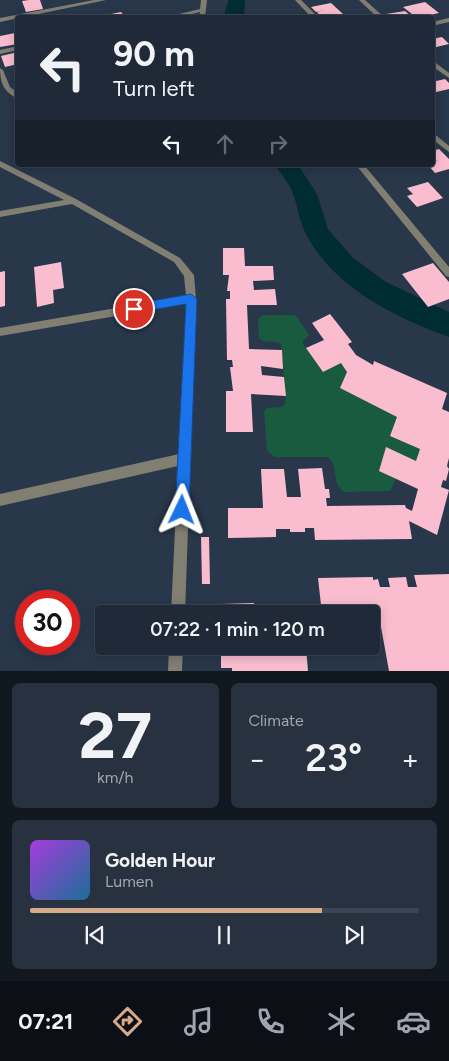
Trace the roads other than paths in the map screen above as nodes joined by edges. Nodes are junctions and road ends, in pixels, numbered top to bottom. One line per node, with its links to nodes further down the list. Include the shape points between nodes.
1 (103, 0): 6 (street)
2 (204, 0): 5 (street)
3 (298, 0): 9 (street)
4 (362, 0): 10 (street)
5 (203, 10): 7 (street); 8 (street)
6 (26, 15)
7 (180, 15)
8 (202, 15)
9 (313, 15)
10 (379, 15)
11 (15, 17): 12 (street)
12 (0, 20)
13 (449, 20): 14 (street)
14 (435, 23)
15 (15, 49): 16 (street)
16 (0, 52)
17 (435, 64): 19 (street)
18 (0, 70): 21 (street)
19 (449, 76)
20 (15, 86): 21 (street)
21 (6, 88): 22 (street)
22 (15, 95)
23 (449, 135): 24 (street)
24 (435, 137)
25 (435, 138): 26 (street)
26 (449, 150)
27 (0, 164): 29 (street)
28 (362, 167): 31 (street)
29 (73, 201): 30 (street); 32 (street, via 182,264 191,281)
30 (0, 214)
31 (449, 273)
32 (191, 299): 33 (street); 34 (street)
33 (0, 332)
34 (184, 459): 35 (street); 36 (street)
35 (0, 500)
36 (178, 605)
37 (176, 655): 38 (street)
38 (175, 671)

